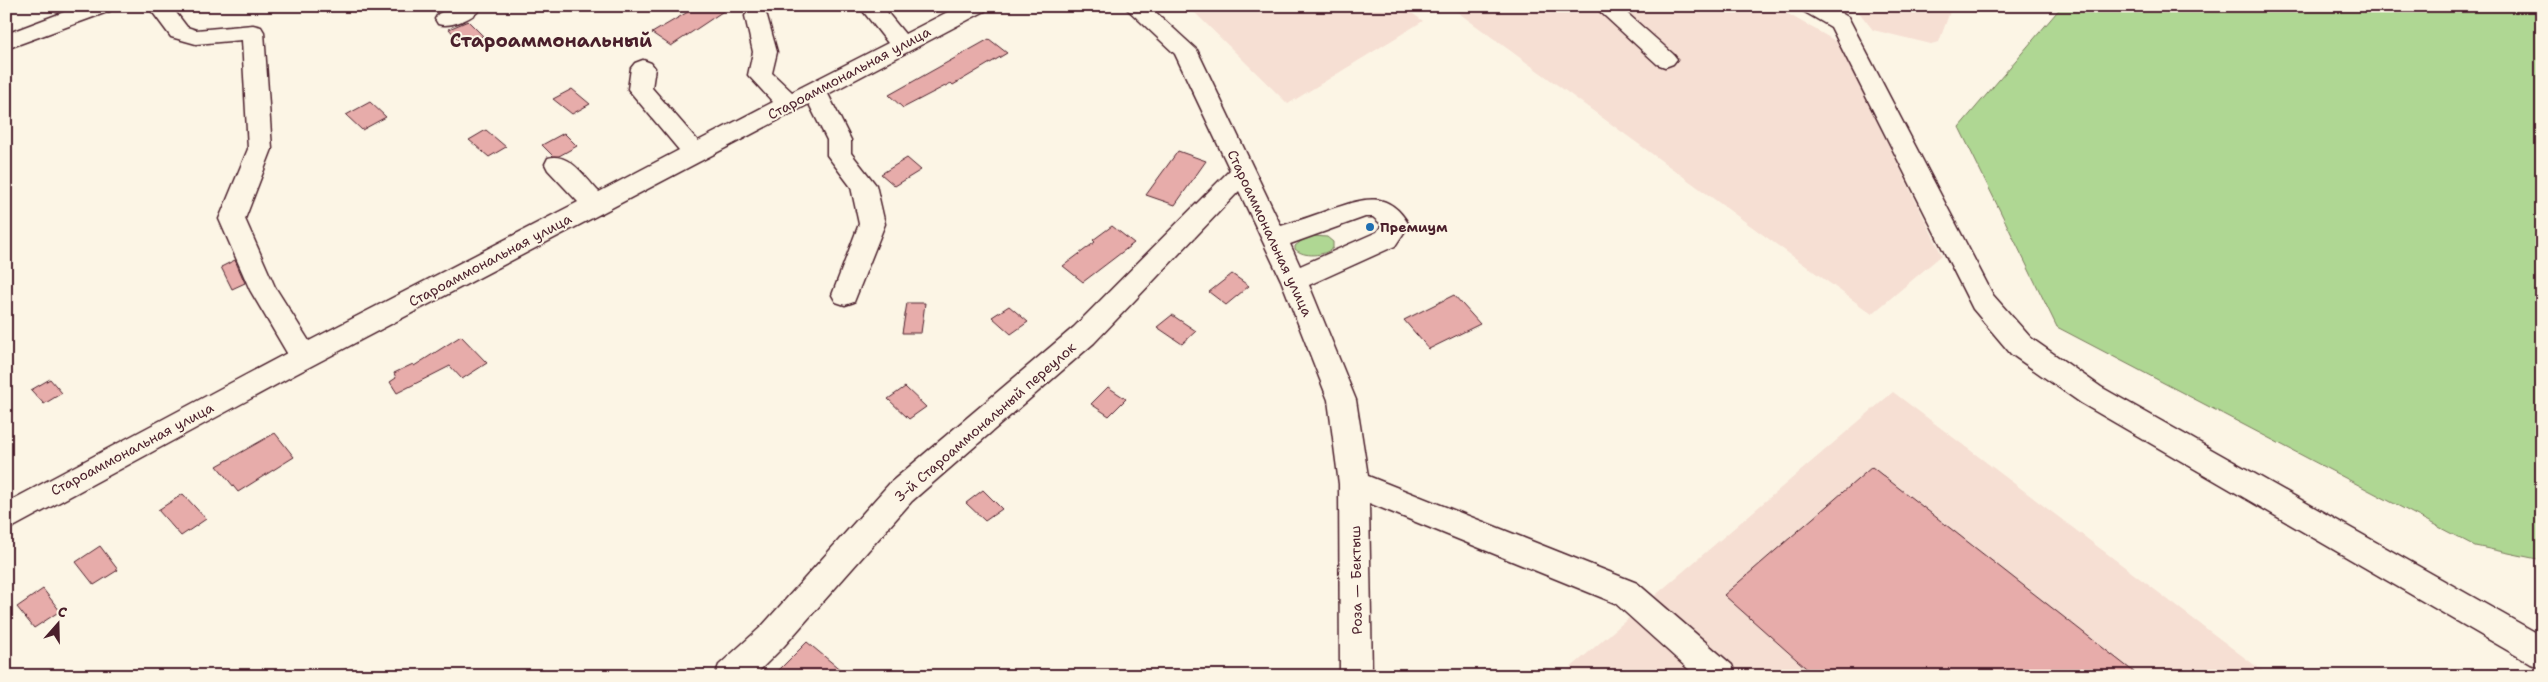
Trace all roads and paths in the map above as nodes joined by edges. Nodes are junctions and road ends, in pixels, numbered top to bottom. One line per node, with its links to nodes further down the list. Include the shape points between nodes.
1 (102, 6): 11 (street)
2 (159, 6): 26 (street, via 179,32 196,37 254,32 260,149 232,219 263,290)
3 (472, 6): 10 (street)
4 (870, 6): 12 (street)
5 (977, 6): 12 (street, Староаммональная улица)
6 (1135, 6): 19 (street, Староаммональная улица, via 1185,50)
7 (1605, 6): 13 (street)
8 (1811, 6): 29 (street, via 1840,22 1983,302 2021,346 2091,395)
9 (756, 16): 16 (street, via 765,52 760,75)
10 (446, 19)
11 (6, 42)
12 (902, 45): 15 (street, Староаммональная улица)
13 (1665, 59)
14 (643, 68): 17 (street, via 640,89)
15 (815, 91): 16 (street, Староаммональная улица); 25 (street, via 839,140 839,155 863,185 872,224)
16 (790, 104): 17 (street, Староаммональная улица)
17 (695, 153): 20 (street, Староаммональная улица)
18 (557, 164): 20 (street)
19 (1243, 172): 22 (street, Староаммональная улица); 30 (street, 3-й Староаммональный переулок, via 1084,335 901,492 773,636)
20 (596, 205): 26 (street, Староаммональная улица)
21 (1312, 225): 22 (street); 23 (street, via 1334,231 1344,240 1348,250); 23 (street, via 1374,206 1396,224 1386,239)
22 (1274, 238): 24 (street, Староаммональная улица)
23 (1340, 259): 24 (street)
24 (1294, 280): 27 (street, Староаммональная улица, via 1342,400)
25 (845, 295)
26 (304, 357): 28 (street, Староаммональная улица)
27 (1354, 484): 31 (street, Роза — Бектыш); 32 (street, via 1626,593)
28 (6, 518)
29 (2542, 653)
30 (731, 676)
31 (1356, 676)
32 (1720, 676)

